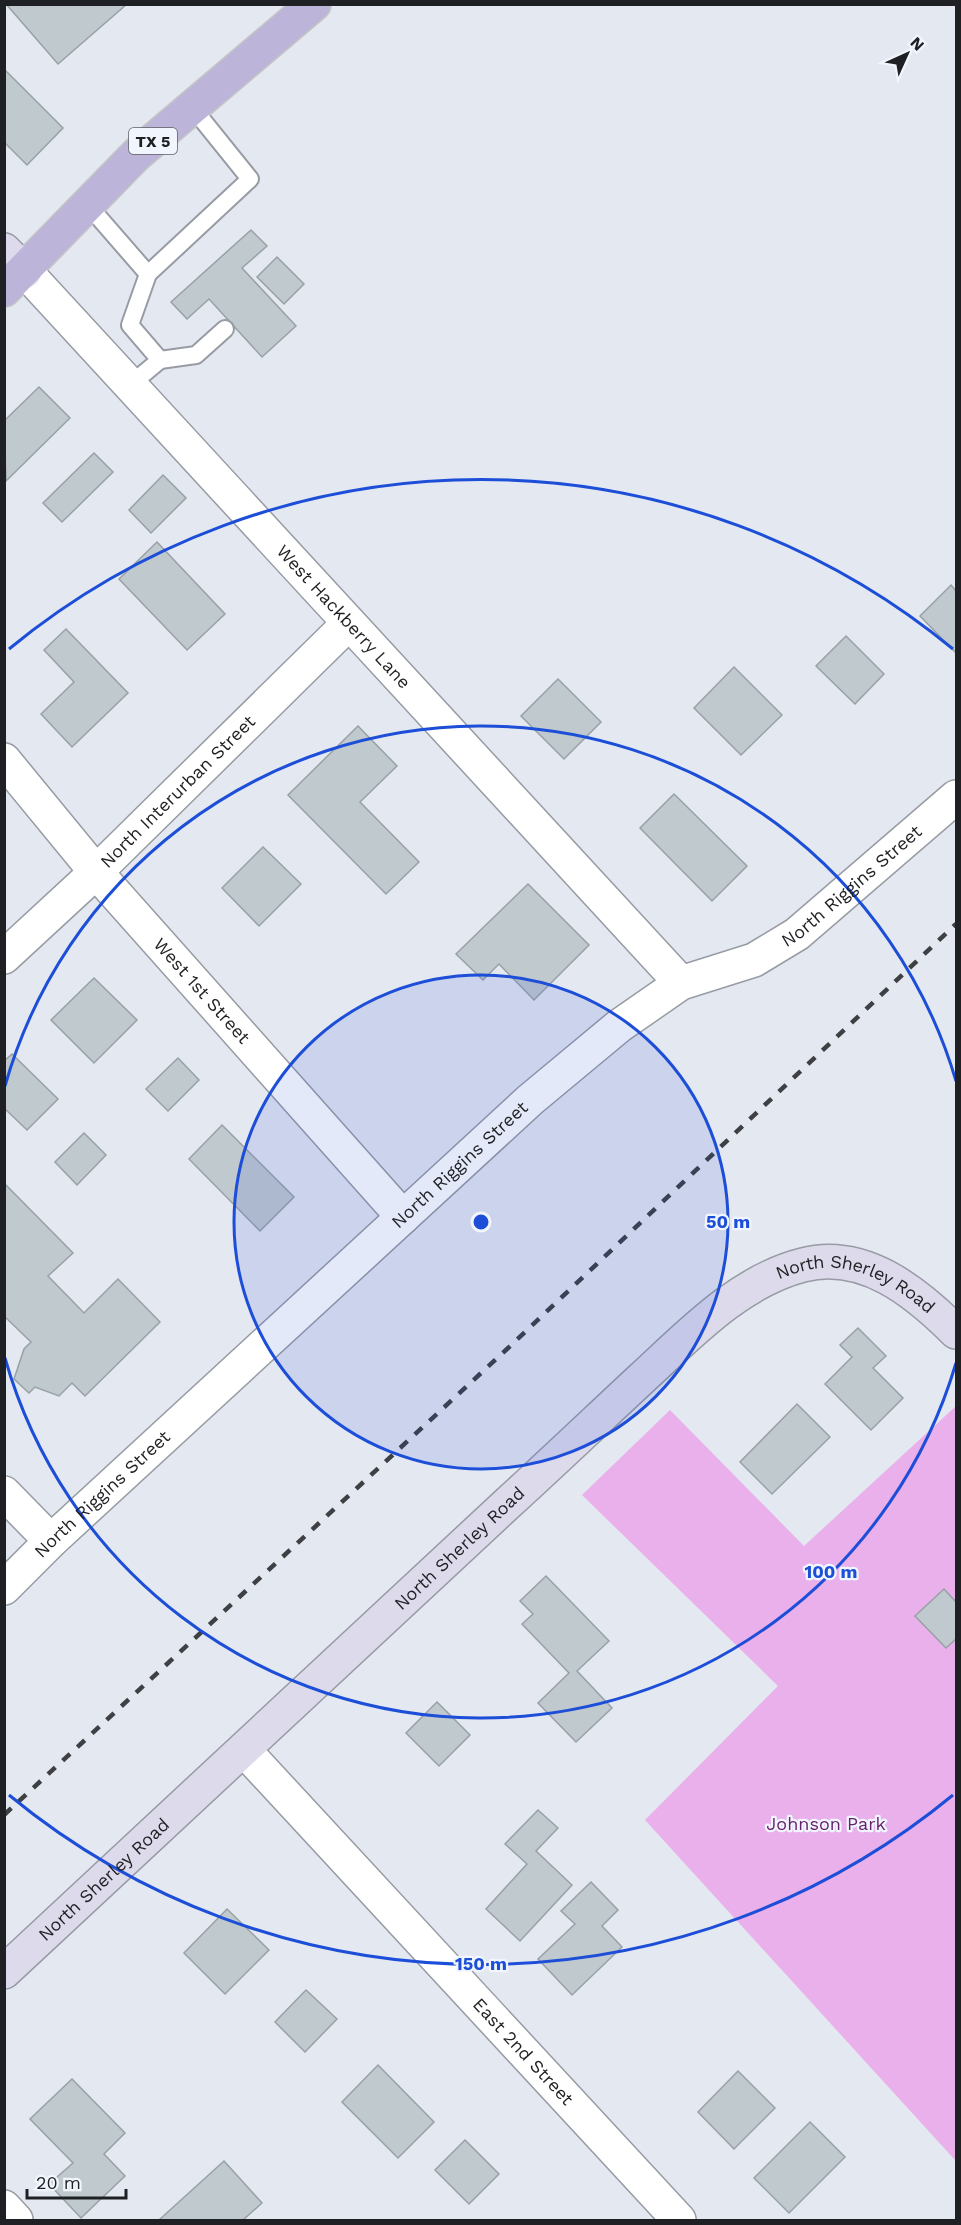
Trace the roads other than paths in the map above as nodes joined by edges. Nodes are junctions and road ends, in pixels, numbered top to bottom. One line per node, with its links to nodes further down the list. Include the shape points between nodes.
1 (314, 4): 2 (main road, TX 5)
2 (192, 107): 3 (main road, TX 5, via 136,155); 5 (lane, via 250,179)
3 (88, 205): 4 (main road, TX 5); 5 (lane)
4 (11, 271): 8 (street, West Hackberry Lane)
5 (148, 274): 7 (lane, via 129,325)
6 (225, 329): 7 (lane, via 196,355)
7 (160, 360): 8 (lane)
8 (130, 385): 9 (street, West Hackberry Lane)
9 (350, 623): 12 (street, North Interurban Street); 14 (street, West Hackberry Lane)
10 (4, 760): 12 (street, West 1st Street)
11 (957, 796): 14 (street, North Riggins Street, via 797,934 754,960)
12 (96, 872): 13 (street, North Interurban Street); 15 (street, West 1st Street)
13 (4, 957)
14 (681, 982): 15 (street, North Riggins Street, via 530,1100)
15 (403, 1217): 18 (street, North Riggins Street)
16 (957, 1332): 20 (main road, North Sherley Road, via 892,1278 844,1264 803,1265 743,1293 684,1341)
17 (4, 1493): 18 (street)
18 (51, 1541): 19 (street, North Riggins Street)
19 (4, 1588)
20 (244, 1750): 21 (main road, North Sherley Road); 24 (street, East 2nd Street)
21 (4, 1972)
22 (4, 2207): 23 (street)
23 (16, 2220)
24 (679, 2220)

